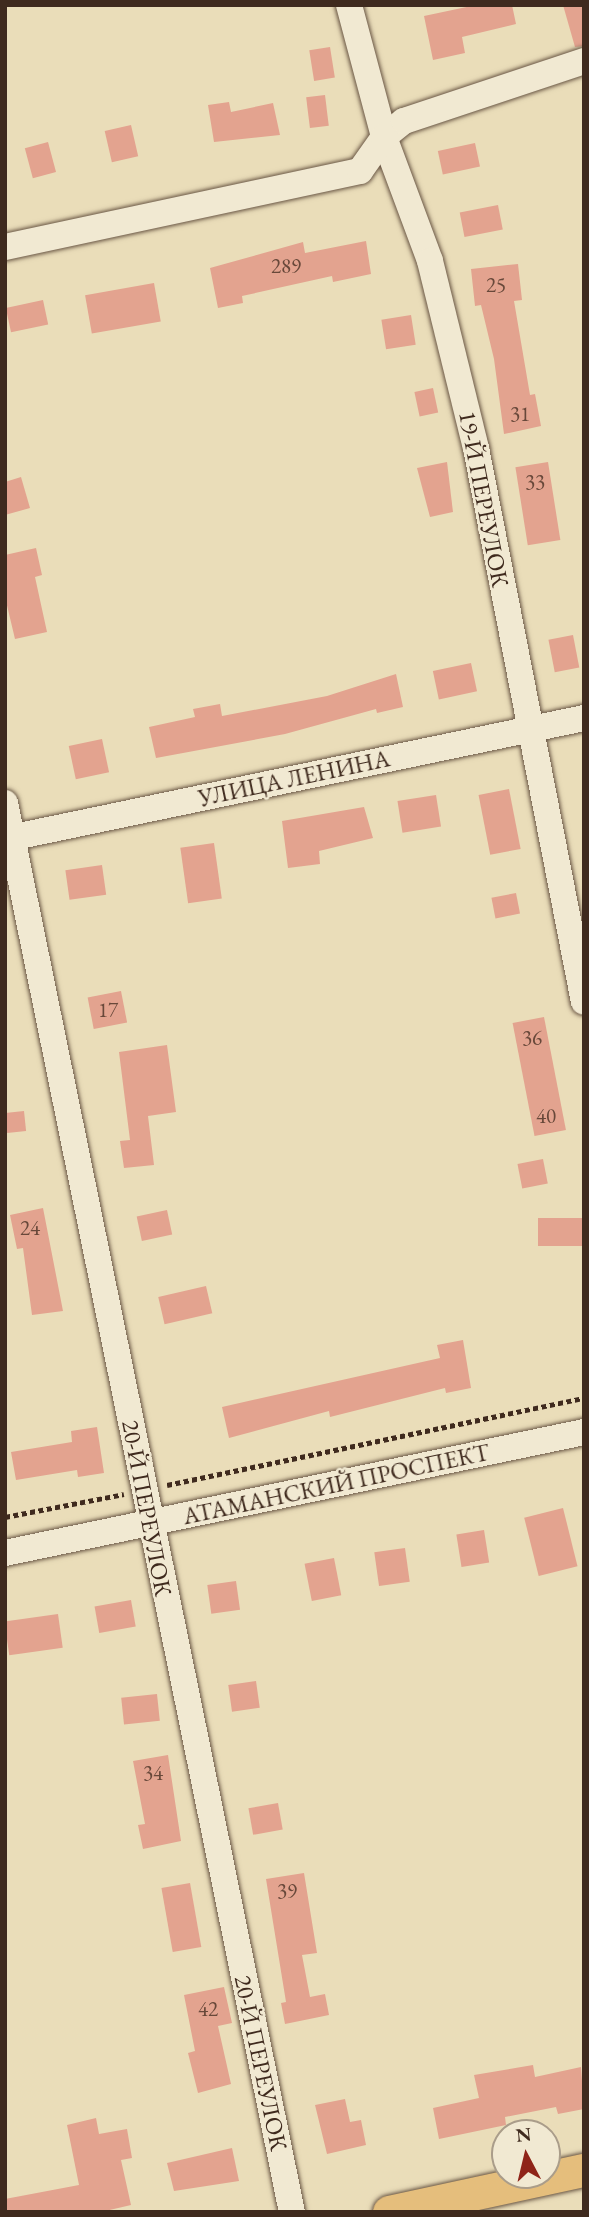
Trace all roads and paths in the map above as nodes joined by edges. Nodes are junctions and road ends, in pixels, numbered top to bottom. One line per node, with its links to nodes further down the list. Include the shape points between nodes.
1 (348, 5): 3 (street, 19-Й ПЕРЕУЛОК)
2 (584, 61): 3 (street, via 433,109)
3 (384, 136): 4 (street, via 360,171); 6 (street, 19-Й ПЕРЕУЛОК, via 430,261 476,448)
4 (5, 247)
5 (584, 718): 6 (street, УЛИЦА ЛЕНИНА)
6 (528, 729): 8 (street, УЛИЦА ЛЕНИНА); 9 (street, 19-Й ПЕРЕУЛОК)
7 (5, 803): 8 (street, 20-Й ПЕРЕУЛОК)
8 (9, 838): 12 (street, 20-Й ПЕРЕУЛОК)
9 (584, 1002)
10 (584, 1398): 12 (path)
11 (584, 1433): 14 (street, АТАМАНСКИЙ ПРОСПЕКТ)
12 (143, 1490): 13 (path); 14 (street, 20-Й ПЕРЕУЛОК)
13 (5, 1517)
14 (149, 1523): 15 (street, АТАМАНСКИЙ ПРОСПЕКТ); 17 (street, 20-Й ПЕРЕУЛОК)
15 (5, 1553)
16 (584, 2170): 18 (main road)
17 (292, 2212)
18 (389, 2212)

